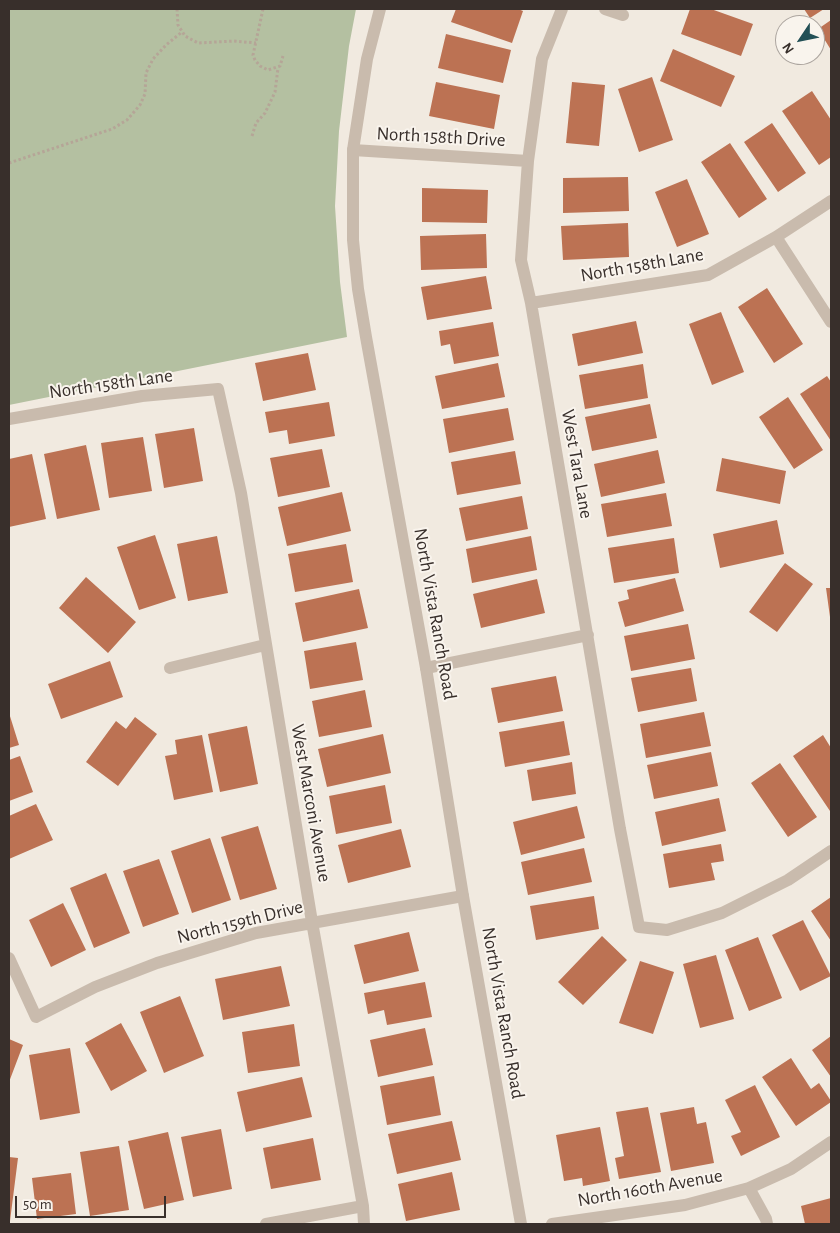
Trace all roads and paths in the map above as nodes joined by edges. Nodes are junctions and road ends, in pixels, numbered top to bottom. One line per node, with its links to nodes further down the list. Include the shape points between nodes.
1 (177, 9): 7 (path)
2 (263, 9): 8 (path)
3 (380, 9): 12 (street, North Vista Ranch Road, via 367,59)
4 (562, 9): 13 (street, West Tara Lane, via 542,60)
5 (605, 9): 6 (street)
6 (623, 15)
7 (182, 32): 8 (path, via 198,43); 14 (path, via 153,59 146,73 145,94 127,120 112,129)
8 (256, 42): 10 (path, via 253,55 257,63 268,70)
9 (283, 56): 10 (path)
10 (278, 68): 11 (path, via 276,92 256,123)
11 (252, 136)
12 (352, 150): 13 (street, North 158th Drive); 24 (street, North Vista Ranch Road, via 353,240 358,289)
13 (528, 161): 17 (street, West Tara Lane, via 522,260)
14 (9, 163)
15 (831, 201): 16 (street, North 158th Lane)
16 (776, 237): 17 (street, North 158th Lane, via 708,275); 18 (street)
17 (531, 303): 21 (street, West Tara Lane)
18 (831, 322)
19 (218, 390): 20 (street, North 158th Lane, via 142,396); 22 (street, West Marconi Avenue, via 241,493)
20 (9, 419)
21 (588, 635): 24 (street); 25 (street, West Tara Lane, via 639,927 667,930 722,913 788,880)
22 (265, 645): 23 (street); 27 (street, West Marconi Avenue)
23 (170, 668)
24 (426, 668): 26 (street, North Vista Ranch Road)
25 (831, 851)
26 (463, 896): 27 (street, North 159th Drive); 34 (street, North Vista Ranch Road)
27 (312, 922): 28 (street, North 159th Drive, via 256,933 157,963 95,987 36,1017); 31 (street, West Marconi Avenue)
28 (9, 958)
29 (831, 1142): 30 (street, North 160th Avenue, via 791,1169)
30 (749, 1188): 35 (street, North 160th Avenue, via 685,1205); 36 (street)
31 (363, 1206): 32 (street); 33 (street, West Marconi Avenue)
32 (266, 1224)
33 (364, 1224)
34 (521, 1224)
35 (552, 1224)
36 (767, 1224)

